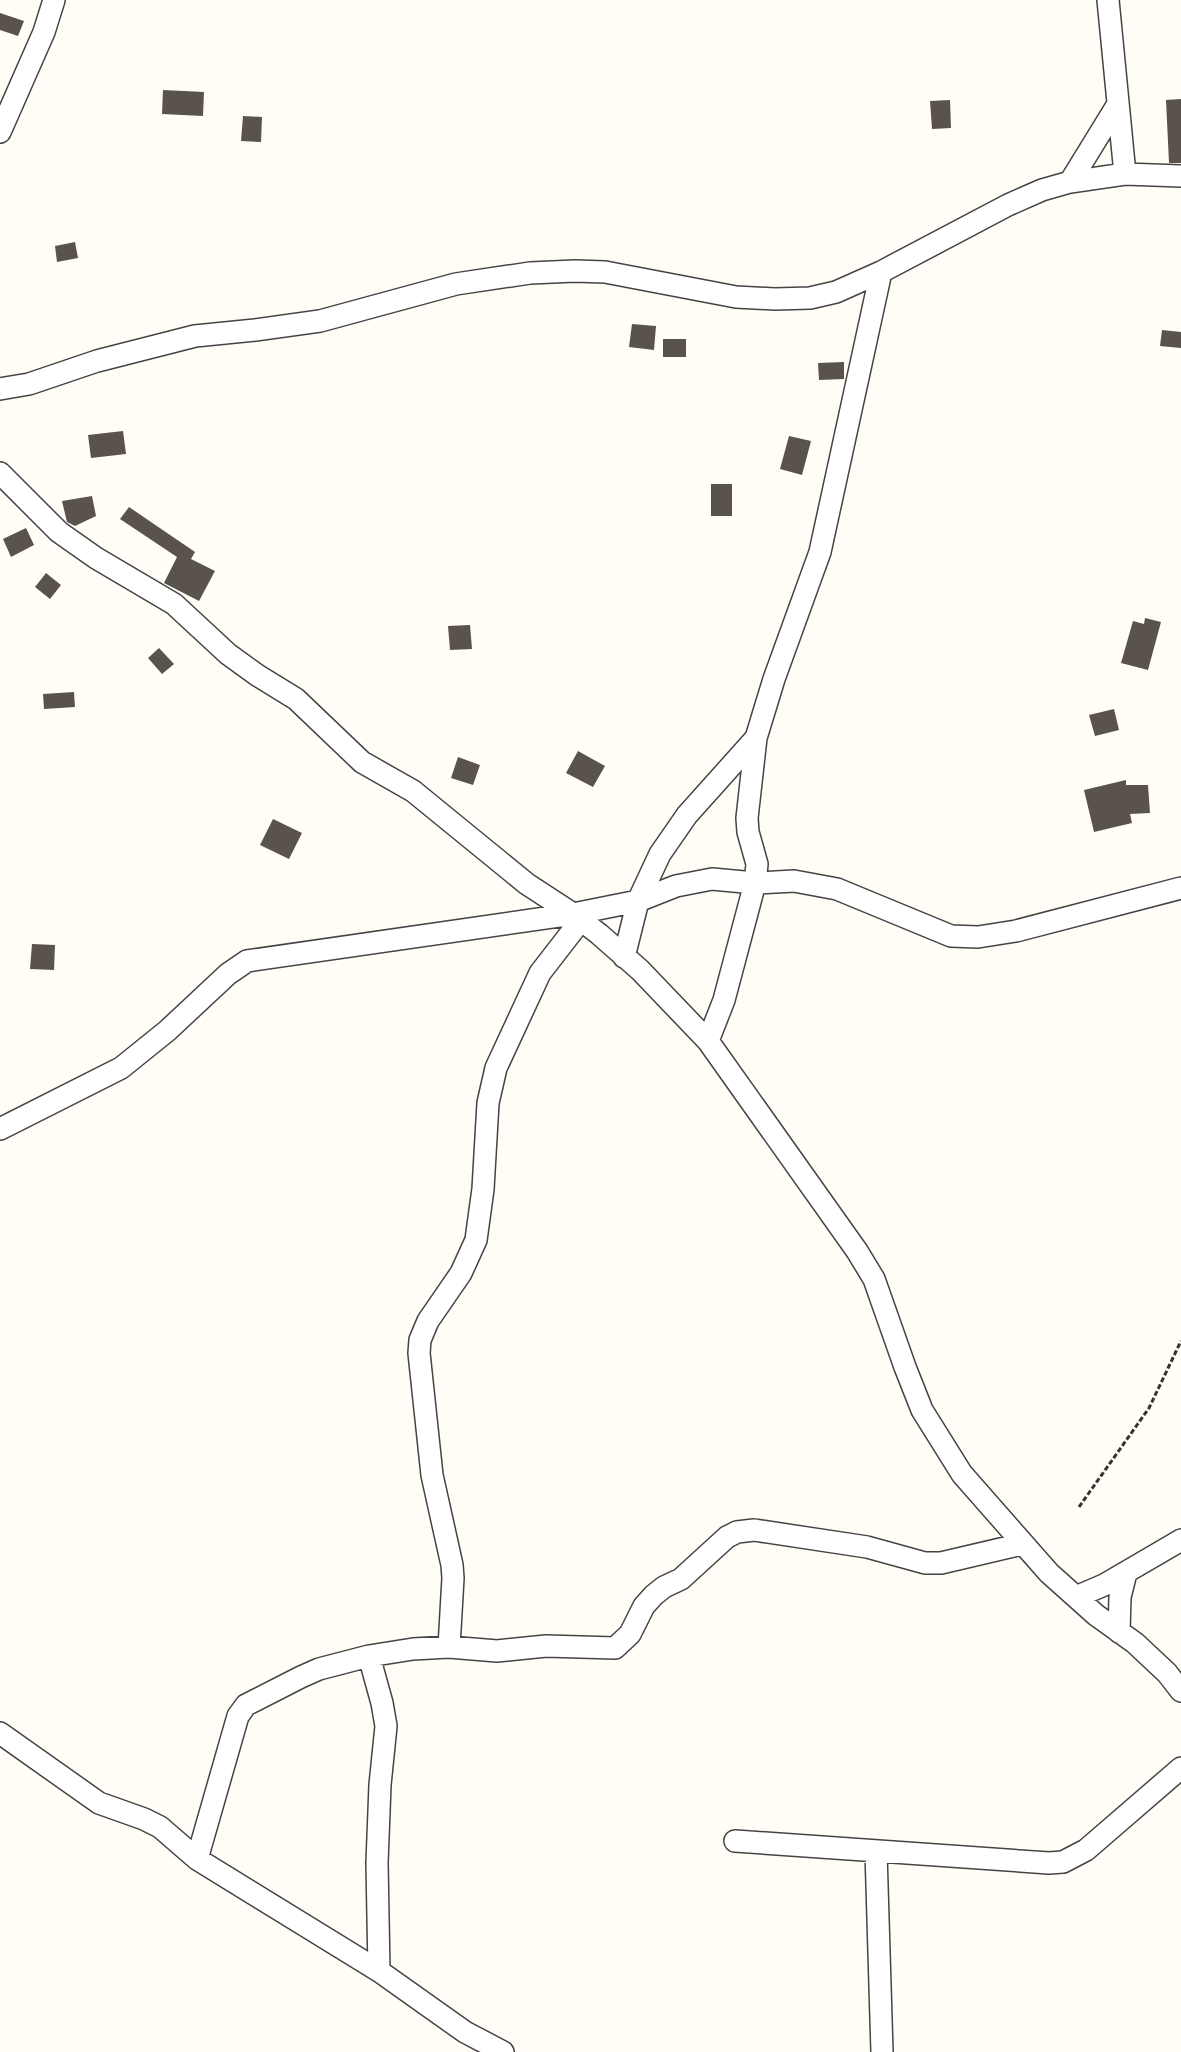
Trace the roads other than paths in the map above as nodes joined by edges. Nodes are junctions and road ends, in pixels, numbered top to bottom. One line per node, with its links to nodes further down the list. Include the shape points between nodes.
1 (54, 0): 4 (street, via 44,32)
2 (1108, 0): 3 (street)
3 (1118, 104): 5 (street); 7 (street)
4 (0, 132)
5 (1125, 174): 6 (street); 7 (street)
6 (1181, 176)
7 (1070, 182): 8 (street, via 1008,205)
8 (881, 272): 9 (street, via 836,292 810,298 775,299 736,297 606,272 530,274 456,284 320,321 195,336 97,361 30,384); 11 (street, via 820,552)
9 (0, 389)
10 (0, 473): 15 (street, via 59,532 174,604 228,654 296,698 362,762 401,782 527,884)
11 (756, 738): 12 (street, via 747,818 758,864); 14 (street, via 672,834)
12 (755, 883): 13 (street, via 794,880 837,889 951,936 978,937 1016,931); 14 (street, via 712,879 676,886); 17 (street, via 724,1000)
13 (1181, 888)
14 (638, 901): 15 (street); 16 (street)
15 (577, 917): 16 (street); 18 (street, via 247,961 122,1068); 24 (street, via 540,973 496,1068 488,1103 483,1189 476,1240 461,1273 428,1321 420,1340 432,1475 452,1565)
16 (624, 957): 17 (street)
17 (708, 1041): 20 (street, via 857,1251 874,1279 922,1410 962,1474)
18 (0, 1129)
19 (1181, 1540): 21 (street)
20 (1022, 1544): 22 (street); 24 (street, via 941,1563 925,1563 867,1547 754,1530 737,1532 727,1537 681,1579 654,1595 644,1606 630,1634 615,1648 546,1646 497,1652)
21 (1126, 1573): 22 (street); 23 (street, via 1120,1597)
22 (1076, 1597): 23 (street)
23 (1119, 1632): 26 (street, via 1167,1673)
24 (449, 1647): 25 (street)
25 (369, 1656): 31 (street, via 319,1669 246,1705 238,1716); 32 (street, via 386,1726 377,1863)
26 (1181, 1691)
27 (0, 1733): 31 (street, via 99,1803 160,1828)
28 (1181, 1768): 30 (street, via 1086,1850 1063,1862)
29 (735, 1841): 30 (street)
30 (876, 1852): 34 (street)
31 (197, 1859): 32 (street)
32 (379, 1971): 33 (street, via 465,2032)
33 (502, 2052)
34 (882, 2052)

